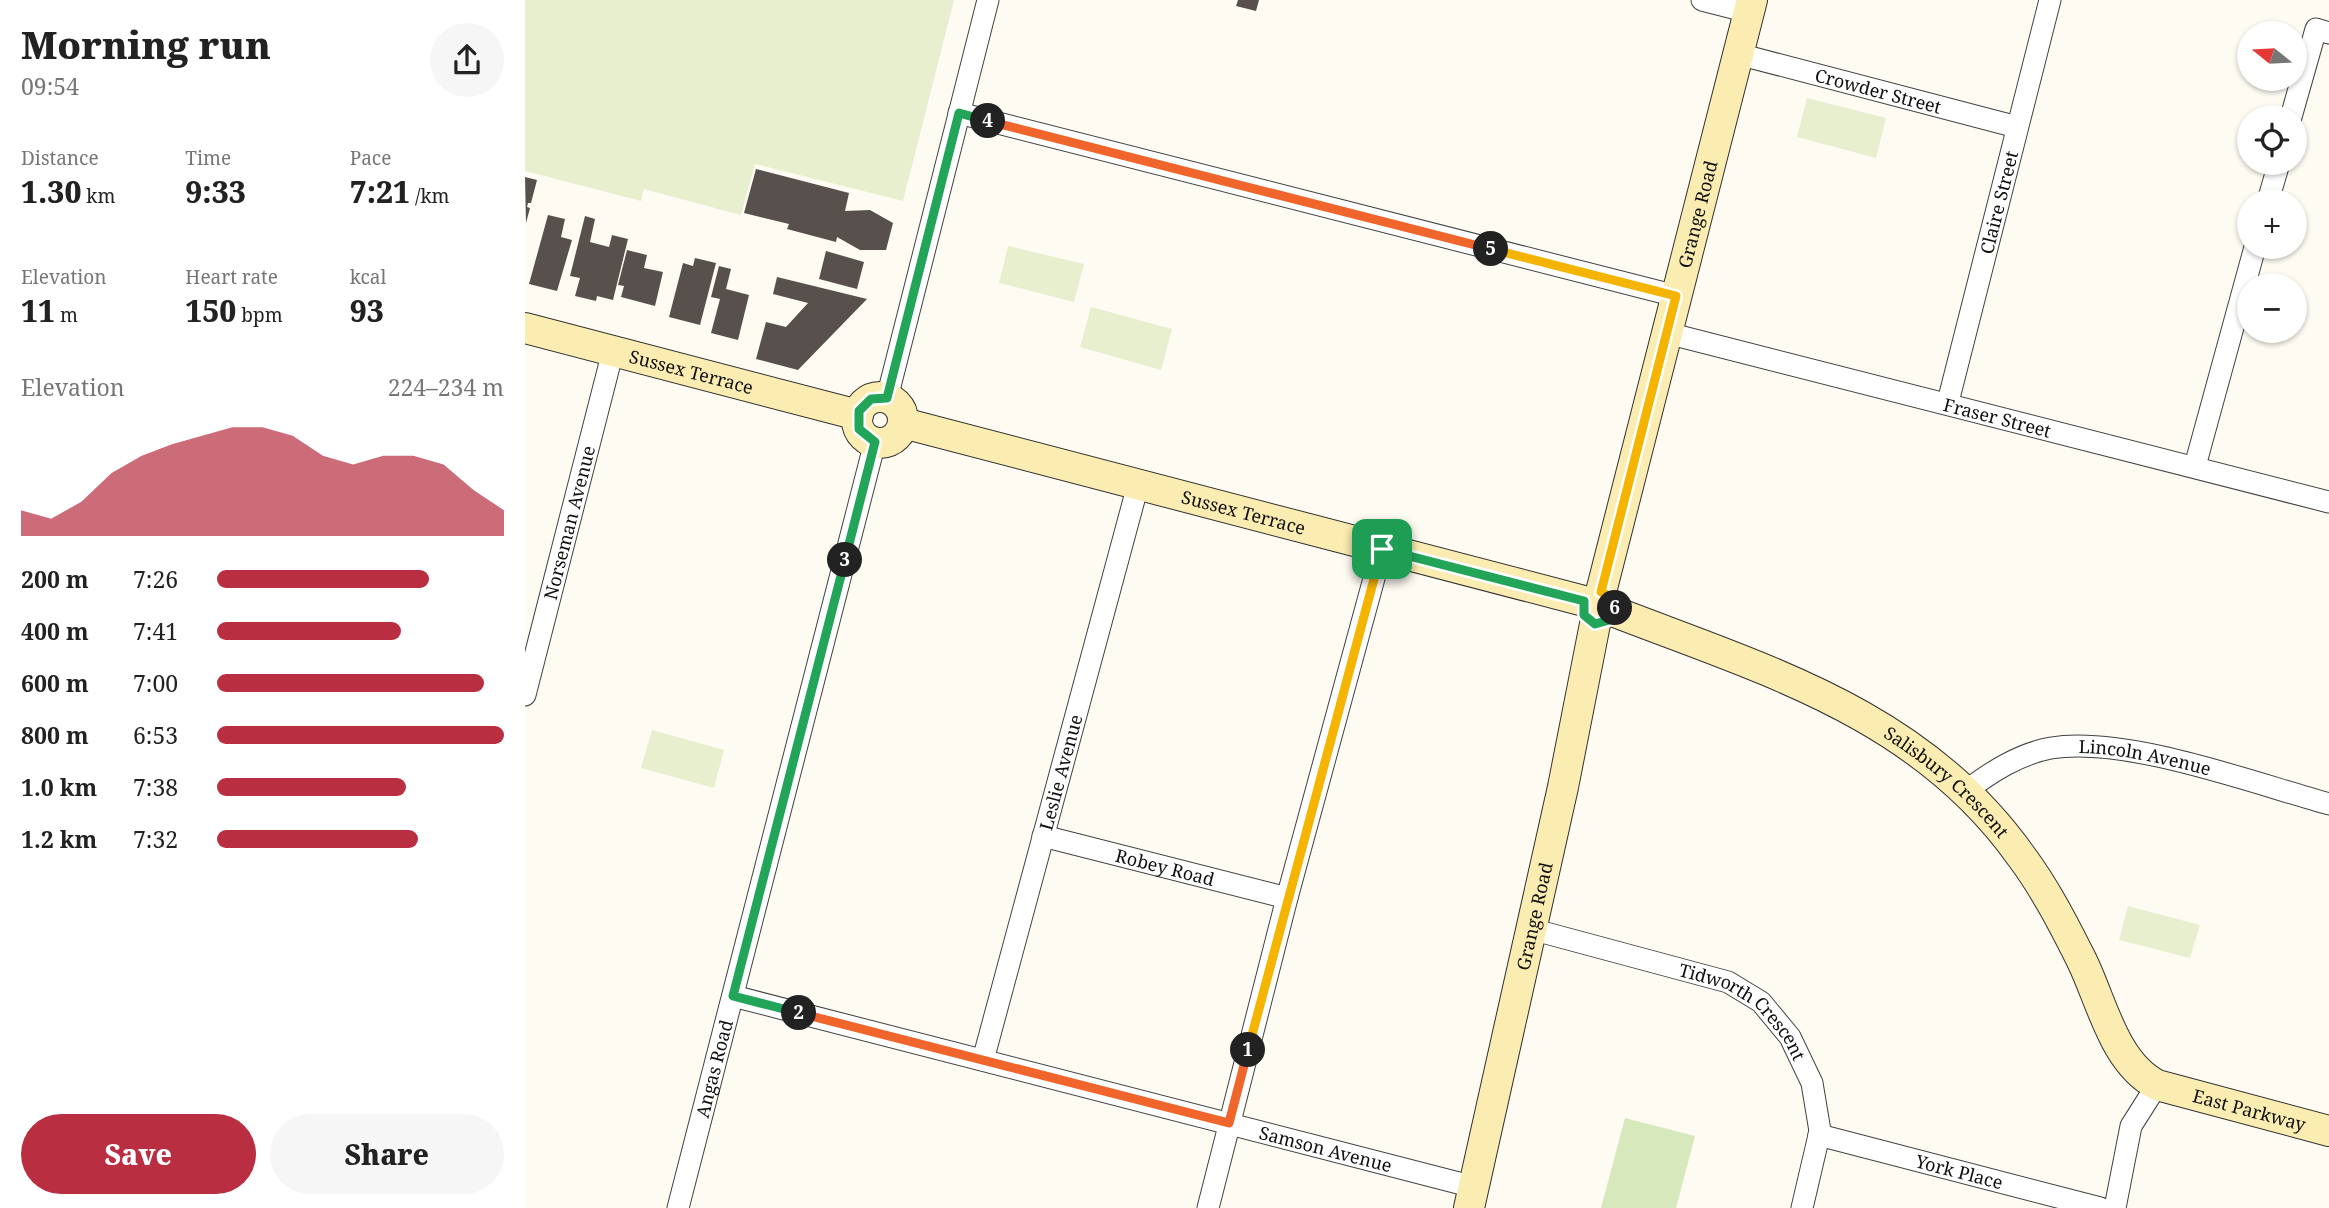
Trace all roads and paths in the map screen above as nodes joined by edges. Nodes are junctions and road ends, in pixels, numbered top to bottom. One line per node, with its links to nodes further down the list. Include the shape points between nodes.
1 (988, 0): 8 (street)
2 (1702, 0): 4 (street)
3 (2050, 0): 9 (street, Claire Street)
4 (1751, 6): 6 (street, Grange Road)
5 (2329, 33): 7 (street, via 2316,29)
6 (1738, 54): 9 (street, Crowder Street); 11 (street, Grange Road)
7 (2294, 105)
8 (959, 113): 11 (street); 15 (street)
9 (2017, 127): 16 (street, Claire Street)
10 (2252, 259): 20 (street)
11 (1676, 296): 13 (street, Grange Road)
12 (525, 328): 14 (street, Sussex Terrace)
13 (1667, 333): 16 (street, Fraser Street); 24 (street, Grange Road)
14 (613, 351): 17 (street, Sussex Terrace); 25 (street, Norseman Avenue)
15 (887, 398): 17 (street, via 871,399); 18 (street, via 900,408)
16 (1948, 402): 20 (street, Fraser Street)
17 (858, 415): 19 (street, via 863,435)
18 (903, 423): 19 (street, via 895,437); 21 (street, Sussex Terrace)
19 (875, 442): 31 (street, Angas Road)
20 (2195, 466): 22 (street, Fraser Street)
21 (1138, 485): 23 (street, Sussex Terrace); 28 (street, Leslie Avenue)
22 (2329, 502)
23 (1382, 549): 24 (street, Sussex Terrace); 29 (street)
24 (1599, 607): 26 (street, Salisbury Crescent, via 1743,660 1849,708 1907,742); 30 (street, Grange Road)
25 (525, 695)
26 (1966, 791): 27 (street, Lincoln Avenue, via 2016,758 2051,748 2101,746); 33 (street, Salisbury Crescent, via 2022,856 2073,943 2125,1056 2139,1073)
27 (2329, 804)
28 (1043, 836): 29 (street, Robey Road); 32 (street, Leslie Avenue)
29 (1287, 898): 34 (street)
30 (1531, 929): 36 (street, Tidworth Crescent, via 1728,982 1761,1002 1790,1037 1812,1083); 37 (street, Grange Road)
31 (733, 996): 32 (street, Samson Avenue); 38 (street, Angas Road)
32 (983, 1060): 34 (street, Samson Avenue)
33 (2164, 1087): 35 (street, East Parkway); 42 (street, via 2131,1126)
34 (1229, 1123): 37 (street, Samson Avenue); 39 (street)
35 (2329, 1131)
36 (1819, 1135): 40 (street, Tidworth Crescent); 41 (street, York Place)
37 (1471, 1198)
38 (678, 1208)
39 (1208, 1208)
40 (1801, 1208)
41 (2100, 1208)
42 (2115, 1208)

